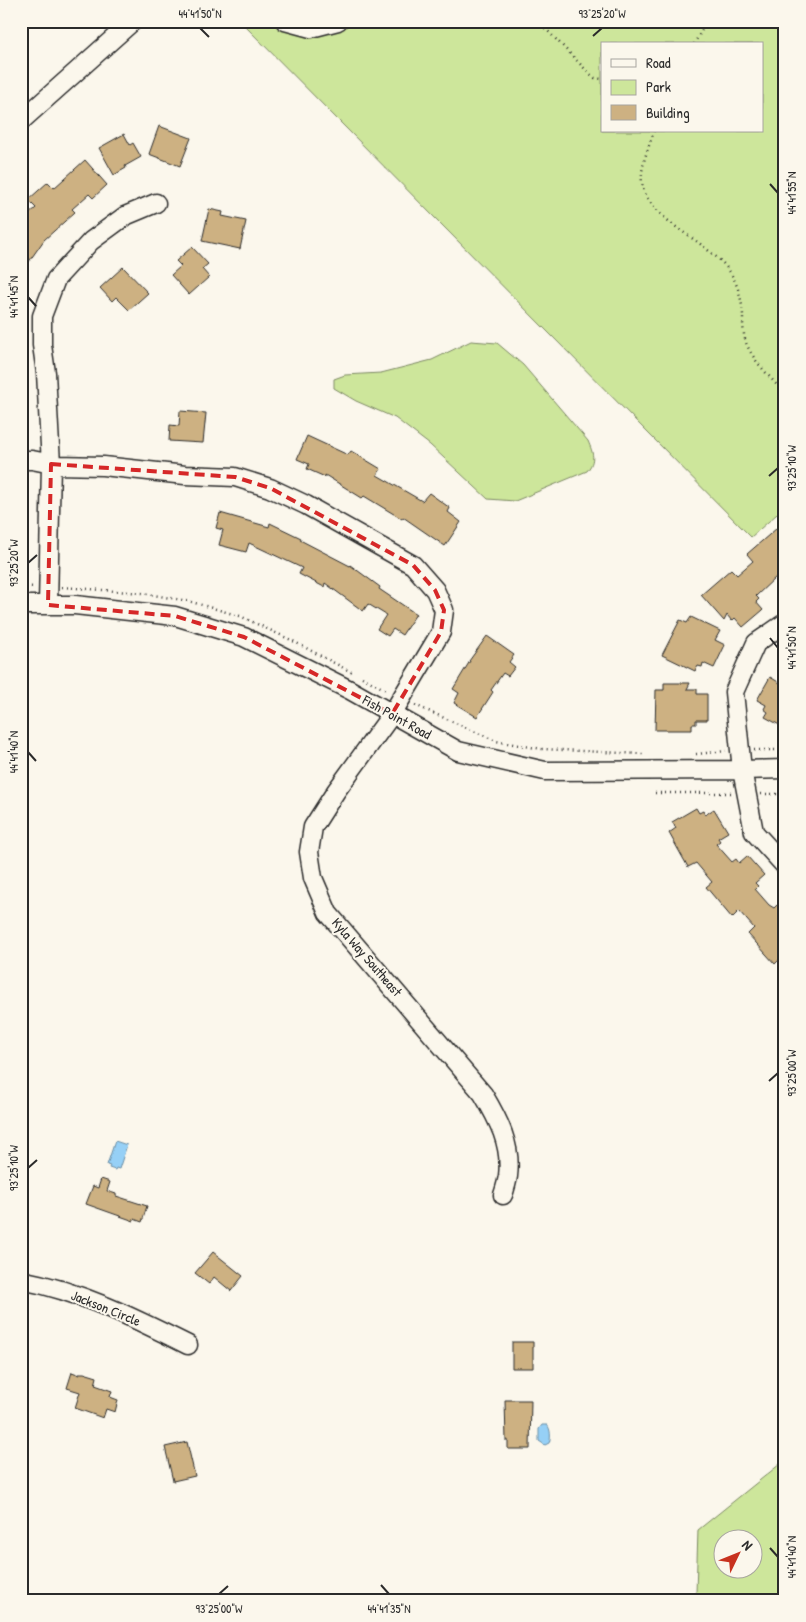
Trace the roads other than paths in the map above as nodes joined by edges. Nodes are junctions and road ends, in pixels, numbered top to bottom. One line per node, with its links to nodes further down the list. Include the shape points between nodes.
1 (133, 21): 4 (street)
2 (285, 21): 3 (street, via 311,28)
3 (338, 21)
4 (21, 121)
5 (156, 203): 7 (street, via 125,216 91,240 56,279 42,316)
6 (21, 460): 7 (street, Kyla Way Southeast)
7 (51, 464): 9 (street); 11 (street, Kyla Way Southeast, via 236,477 306,505 413,565 435,590 444,610 441,632)
8 (21, 605): 9 (street, Fish Point Road)
9 (48, 605): 11 (street, Fish Point Road, via 175,616 244,637)
10 (785, 623): 13 (street, via 756,643 734,692)
11 (392, 714): 13 (street, Fish Point Road, via 458,751 545,771); 15 (street, Kyla Way Southeast, via 313,827 309,852 313,878 328,913 483,1094 507,1144 508,1175)
12 (785, 769): 13 (street, Fish Point Road)
13 (742, 770): 14 (street, via 754,832)
14 (785, 866)
15 (503, 1195)
16 (21, 1280): 17 (street, Jackson Circle, via 45,1284 114,1308)
17 (188, 1344)

